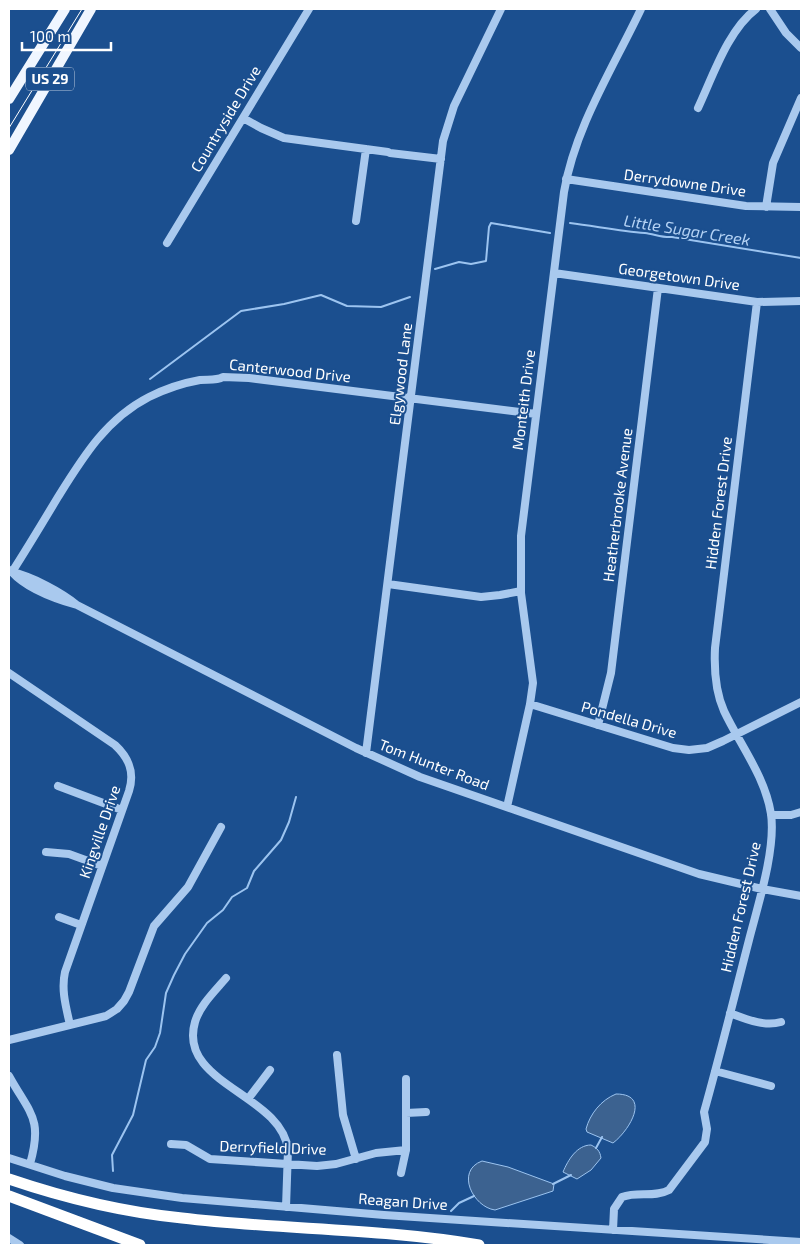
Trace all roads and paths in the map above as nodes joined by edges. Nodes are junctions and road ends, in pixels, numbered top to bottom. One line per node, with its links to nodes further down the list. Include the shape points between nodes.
1 (65, 9): 10 (main road, US 29)
2 (91, 9): 14 (main road, US 29)
3 (309, 9): 12 (street, Countryside Drive)
4 (501, 9): 15 (street, Elgywood Lane, via 454,106)
5 (641, 9): 16 (street, Monteith Drive, via 584,126)
6 (756, 9): 11 (street, via 737,27)
7 (770, 9): 8 (street)
8 (801, 48)
9 (801, 98): 17 (street, via 774,163)
10 (9, 99)
11 (698, 108)
12 (243, 118): 13 (street, via 284,138); 20 (street, Countryside Drive)
13 (366, 149): 15 (street); 19 (street)
14 (9, 150)
15 (441, 159): 25 (street, Elgywood Lane)
16 (566, 179): 17 (street, Derrydowne Drive); 21 (street, Monteith Drive)
17 (766, 207): 18 (street, Derrydowne Drive)
18 (801, 207)
19 (356, 221)
20 (167, 242)
21 (554, 273): 22 (street, Georgetown Drive); 26 (street, Monteith Drive)
22 (658, 288): 24 (street, Georgetown Drive); 33 (street, Heatherbrooke Avenue, via 611,673)
23 (801, 301): 24 (street, Georgetown Drive)
24 (757, 302): 34 (street, Hidden Forest Drive, via 715,648 719,695)
25 (411, 399): 26 (street, Canterwood Drive); 27 (street, Canterwood Drive, via 240,377 206,379 165,390 114,421 95,441); 28 (street, Elgywood Lane)
26 (536, 414): 29 (street, Monteith Drive, via 522,529)
27 (11, 571): 35 (street, Tom Hunter Road)
28 (388, 584): 29 (street, via 481,597); 35 (street, Elgywood Lane)
29 (521, 591): 32 (street, Monteith Drive, via 533,673)
30 (9, 673): 38 (street, Kingville Drive, via 121,751 128,761 132,780)
31 (801, 702): 34 (street, Pondella Drive)
32 (530, 704): 33 (street, Pondella Drive); 37 (street, Monteith Drive)
33 (598, 726): 34 (street, Pondella Drive, via 689,750 707,748)
34 (737, 735): 40 (street, Hidden Forest Drive, via 764,789)
35 (366, 753): 37 (street, Tom Hunter Road, via 420,778)
36 (58, 786): 38 (street)
37 (507, 807): 44 (street, Tom Hunter Road, via 699,874)
38 (122, 810): 43 (street, Kingville Drive)
39 (801, 812): 40 (street)
40 (771, 815): 44 (street, Hidden Forest Drive, via 771,837)
41 (221, 827): 51 (street, via 188,887 154,926 124,1001 106,1016)
42 (46, 852): 43 (street, via 69,854)
43 (102, 866): 47 (street, Kingville Drive)
44 (762, 890): 45 (street, Tom Hunter Road); 49 (street, Hidden Forest Drive)
45 (801, 896)
46 (58, 917): 47 (street)
47 (81, 925): 51 (street, Kingville Drive, via 63,982)
48 (226, 978): 59 (street, via 198,1014 194,1043 210,1071)
49 (730, 1013): 50 (street, via 764,1023); 55 (street, Hidden Forest Drive)
50 (781, 1022)
51 (70, 1025): 52 (street)
52 (9, 1040)
53 (337, 1055): 65 (street, via 344,1115)
54 (270, 1070): 59 (street)
55 (715, 1071): 58 (street); 72 (street, Hidden Forest Drive, via 704,1112 705,1142 670,1190 662,1194 622,1197 614,1209)
56 (9, 1076): 66 (street, via 34,1122 36,1142)
57 (406, 1079): 61 (street)
58 (771, 1086)
59 (248, 1099): 67 (street, via 281,1128 287,1143)
60 (426, 1112): 61 (street)
61 (406, 1113): 63 (street)
62 (172, 1144): 67 (street, Derryfield Drive, via 186,1145 210,1159)
63 (406, 1150): 65 (street, Derryfield Drive); 68 (street)
64 (9, 1158): 66 (street, Reagan Drive)
65 (356, 1159): 67 (street, Derryfield Drive, via 324,1166)
66 (30, 1164): 71 (street, Reagan Drive, via 91,1183 138,1193)
67 (288, 1164): 71 (street)
68 (401, 1173)
69 (9, 1179): 77 (highway, via 78,1200 150,1214 418,1236)
70 (9, 1196): 76 (highway)
71 (286, 1207): 72 (street, Reagan Drive)
72 (613, 1230): 74 (street, Reagan Drive)
73 (9, 1238): 75 (street)
74 (801, 1242)
75 (20, 1245)
76 (140, 1245)
77 (479, 1245)

